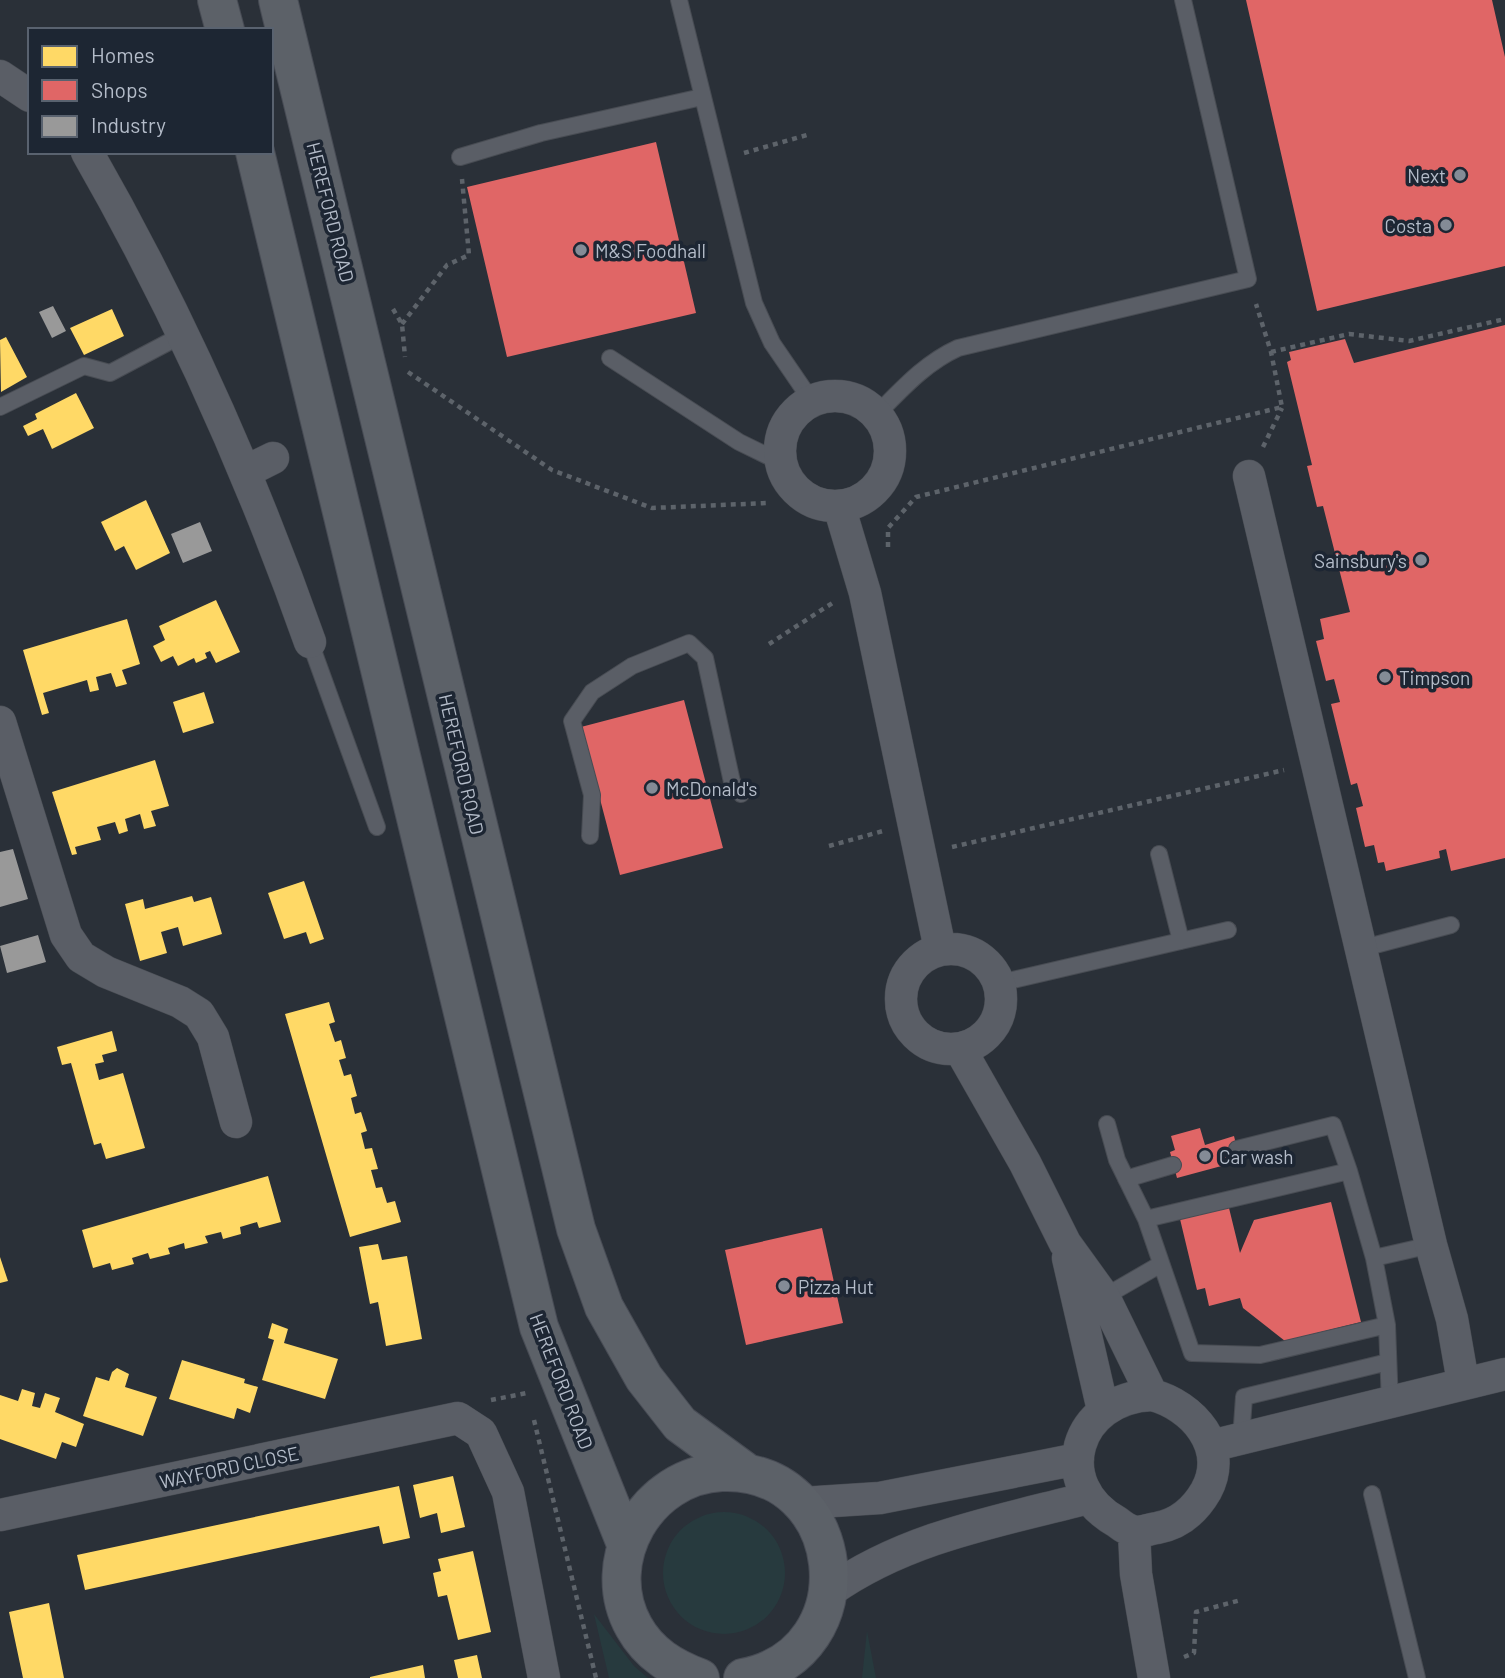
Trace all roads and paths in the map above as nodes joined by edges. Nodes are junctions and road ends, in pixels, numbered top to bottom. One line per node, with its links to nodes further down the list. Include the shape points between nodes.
1 (218, 0): 5 (main road)
2 (278, 0): 73 (main road, HEREFORD ROAD, via 576,1229 604,1307 644,1378 680,1424)
3 (679, 0): 8 (lane)
4 (1184, 0): 14 (lane)
5 (225, 28)
6 (0, 76): 7 (street)
7 (28, 95)
8 (702, 97): 12 (lane, via 541,133); 13 (lane)
9 (807, 135): 13 (path)
10 (88, 154): 17 (street, via 142,247)
11 (255, 154): 79 (main road, HEREFORD ROAD, via 539,1327)
12 (460, 157): 16 (path, via 469,255 447,265)
13 (718, 161): 21 (lane, via 754,303 772,343)
14 (1248, 279): 18 (path); 24 (lane, via 958,348 938,357)
15 (1505, 319): 18 (path, via 1409,341 1349,334)
16 (401, 324)
17 (184, 334): 22 (lane, via 110,373 84,366); 27 (street)
18 (1271, 352): 23 (path)
19 (610, 358): 26 (lane, via 739,442)
20 (407, 372): 29 (path, via 552,470 652,508)
21 (811, 400): 24 (street, via 846,396); 26 (street, via 785,426 779,443)
22 (0, 407)
23 (1282, 407): 28 (path); 31 (path, via 916,497 888,528)
24 (877, 414): 30 (street, via 891,446 886,471 871,492)
25 (273, 458): 27 (street)
26 (780, 462): 30 (street, via 796,490 816,502)
27 (245, 472): 33 (street)
28 (1249, 476): 36 (street)
29 (767, 503)
30 (839, 506): 32 (street)
31 (888, 552)
32 (865, 593): 34 (path, via 838,600); 42 (street)
33 (310, 642): 38 (lane)
34 (769, 644)
35 (0, 722): 51 (street, via 66,935 81,957 97,967 199,1014 213,1037)
36 (1316, 763): 42 (path); 48 (street)
37 (741, 794): 40 (lane, via 732,782 705,658 689,643 632,666 592,692 572,721 592,795)
38 (377, 827)
39 (887, 830): 41 (path)
40 (590, 836)
41 (829, 846)
42 (921, 854): 47 (street)
43 (1159, 854): 46 (lane)
44 (1451, 925): 48 (lane)
45 (1228, 930): 46 (lane)
46 (1181, 941): 49 (lane)
47 (940, 949): 49 (street, via 959,948 977,955 991,967); 50 (street, via 922,957 909,971 901,1005 915,1034 928,1044)
48 (1360, 949): 59 (street)
49 (1000, 984): 50 (street, via 999,1017 990,1032)
50 (960, 1049): 58 (street, via 1026,1163)
51 (236, 1122)
52 (1107, 1124): 56 (lane)
53 (1237, 1149): 55 (lane, via 1334,1125)
54 (1173, 1165): 56 (lane)
55 (1349, 1171): 57 (lane); 60 (lane)
56 (1126, 1179): 57 (lane)
57 (1146, 1219): 61 (lane)
58 (1065, 1243): 62 (street); 69 (street)
59 (1431, 1245): 60 (lane); 66 (street, via 1452,1319)
60 (1374, 1258): 63 (lane)
61 (1161, 1264): 62 (lane); 63 (lane, via 1192,1353 1260,1355)
62 (1104, 1297): 67 (street)
63 (1387, 1325): 64 (lane)
64 (1388, 1362): 68 (lane); 70 (lane, via 1244,1397)
65 (1505, 1374): 66 (street)
66 (1463, 1382): 68 (street)
67 (1152, 1395): 69 (street, via 1118,1400); 71 (street, via 1190,1411)
68 (1390, 1405): 70 (street)
69 (1103, 1410): 72 (street, via 1086,1432)
70 (1241, 1439): 71 (street)
71 (1211, 1446): 78 (street, via 1213,1467 1198,1504 1164,1527)
72 (1078, 1459): 75 (street); 76 (street, via 880,1498)
73 (747, 1473): 76 (main road, via 779,1486); 79 (main road, via 697,1475 666,1491 642,1513)
74 (1373, 1494): 89 (lane)
75 (1088, 1498): 78 (street, via 1103,1514); 80 (street, via 917,1543 858,1571)
76 (802, 1503): 80 (main road, via 822,1534 830,1565)
77 (0, 1515): 84 (street, WAYFORD CLOSE, via 458,1419 481,1433 508,1492)
78 (1134, 1532): 88 (street, via 1136,1574)
79 (626, 1544): 85 (main road, via 624,1603 634,1628 654,1653)
80 (830, 1591): 82 (main road)
81 (1241, 1601): 83 (path, via 1196,1612 1194,1653 1183,1657)
82 (813, 1634): 86 (main road, via 790,1659 761,1675); 87 (main road)
83 (1179, 1644)
84 (544, 1678)
85 (700, 1678)
86 (743, 1678)
87 (802, 1678)
88 (1154, 1678)
89 (1417, 1678)

